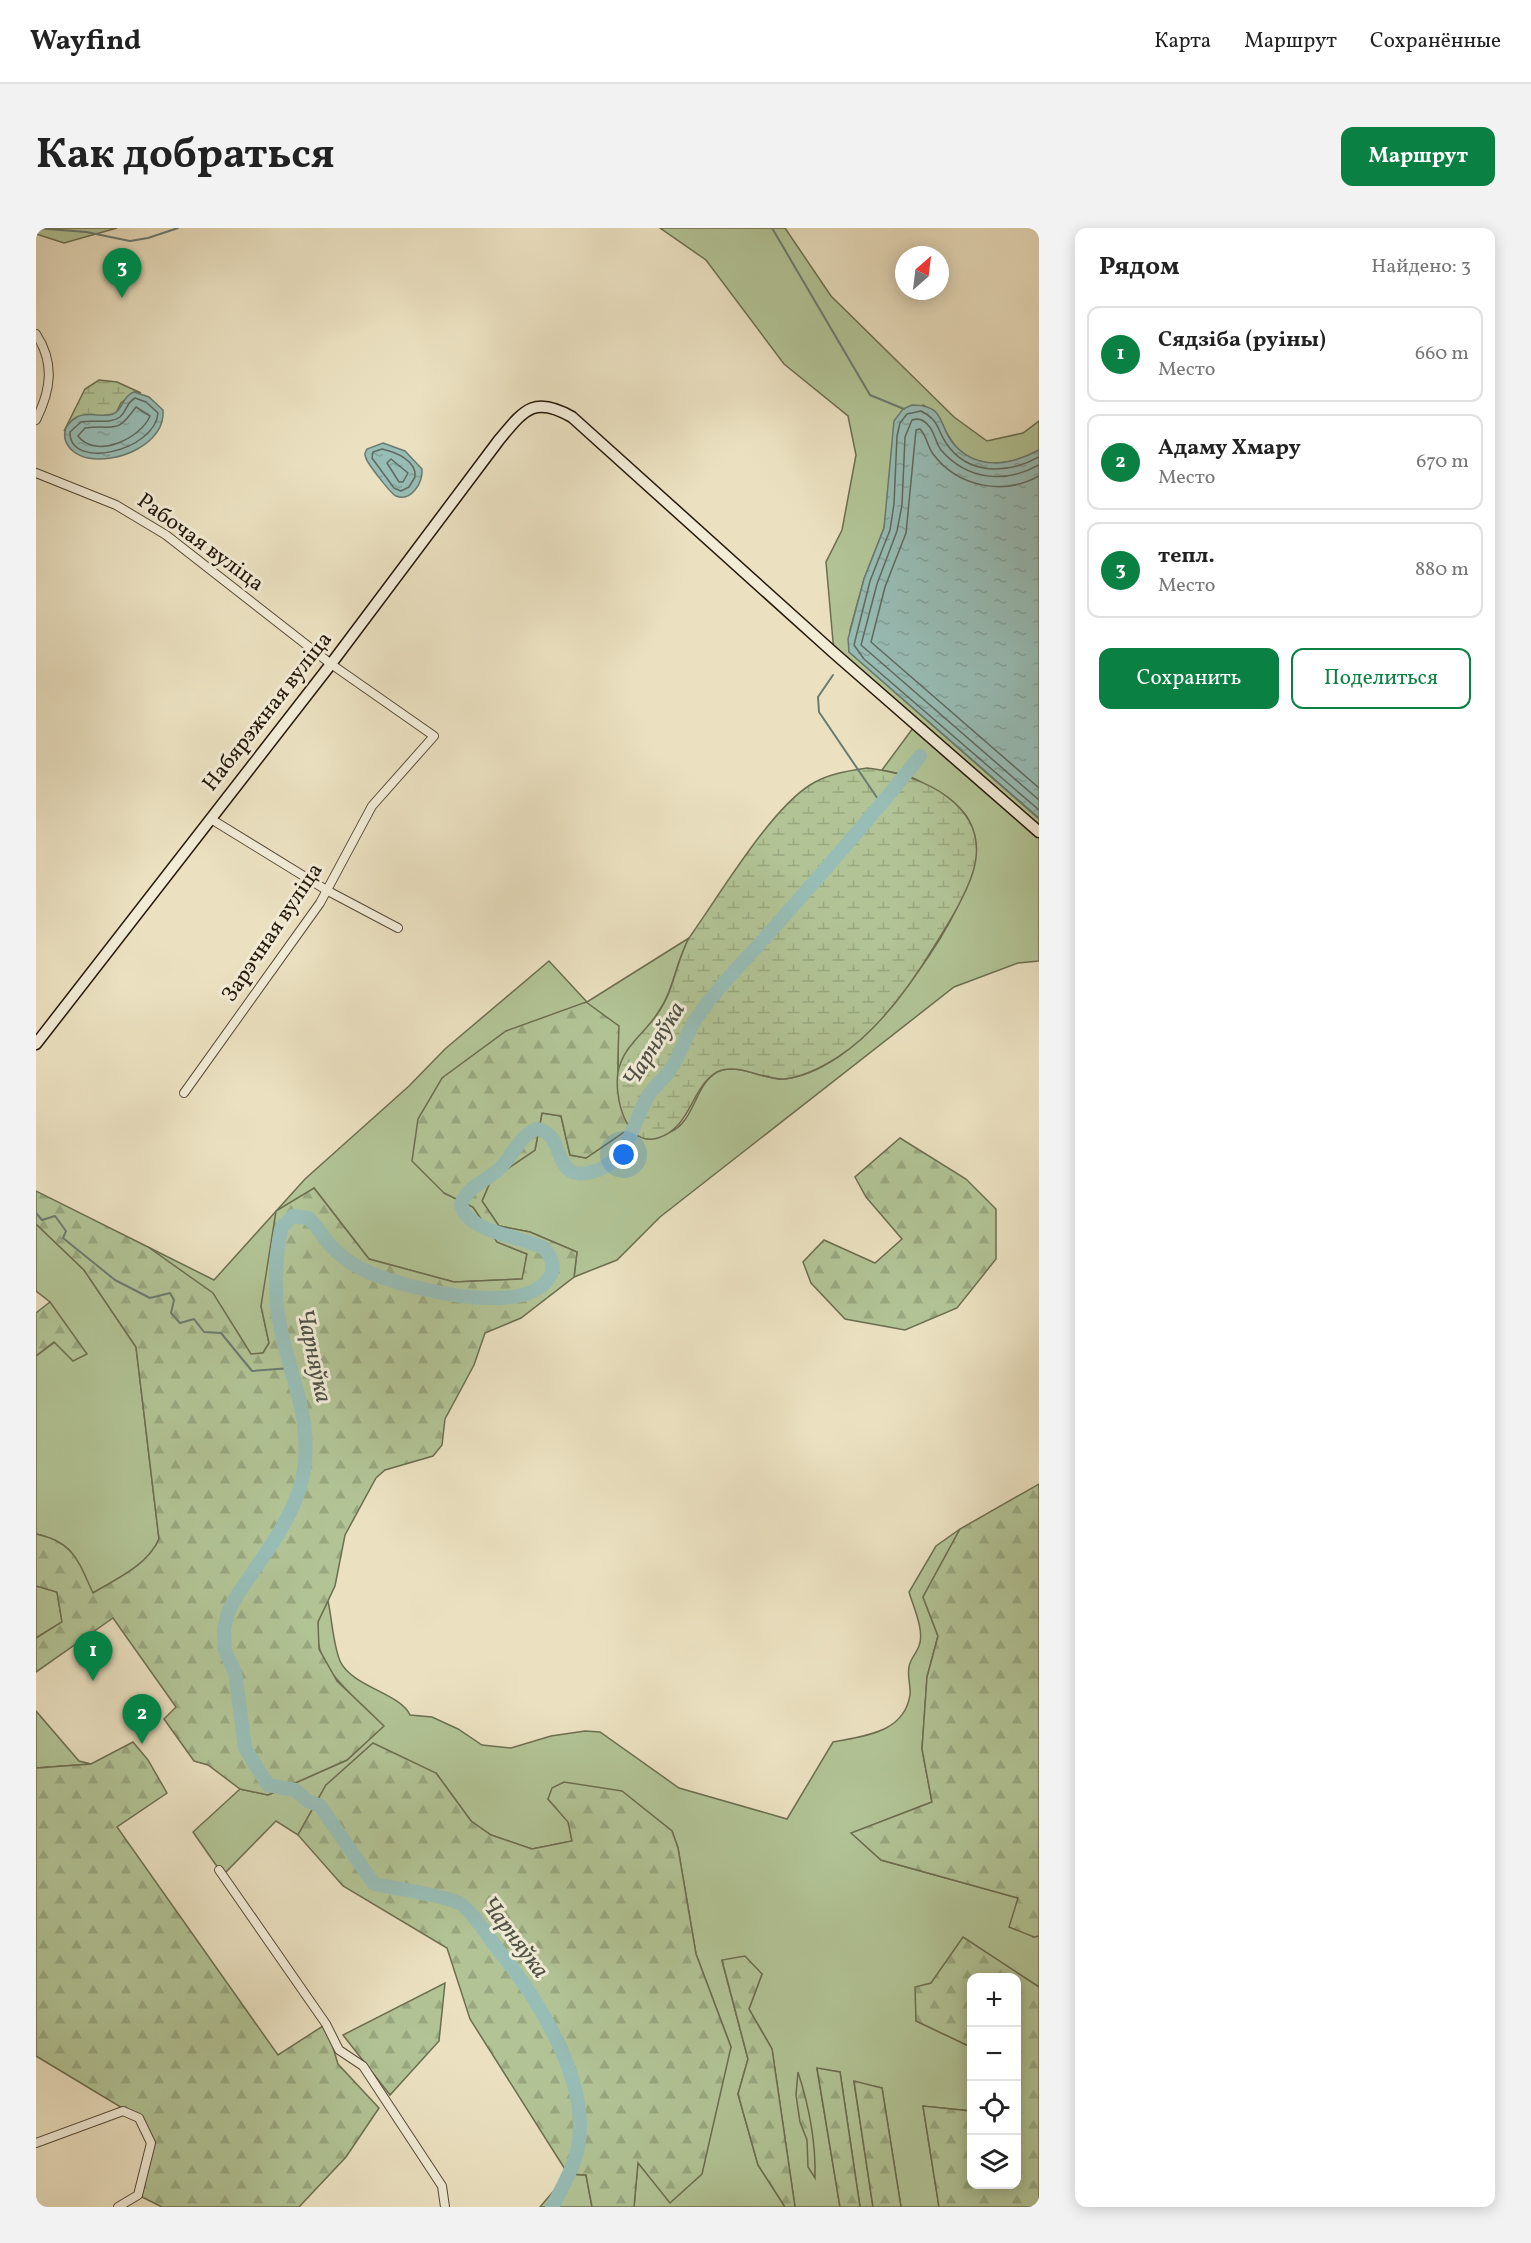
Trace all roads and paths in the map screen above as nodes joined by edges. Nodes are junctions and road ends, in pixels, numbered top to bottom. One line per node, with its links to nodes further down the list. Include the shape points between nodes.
1 (36, 334): 2 (street, via 51,377)
2 (36, 420)
3 (36, 473): 4 (street, Рабочая вуліца, via 149,523)
4 (331, 664): 5 (street, Рабочая вуліца); 6 (street, Набярэжная вуліца); 7 (street, Набярэжная вуліца, via 499,440 523,413 546,405 572,417)
5 (434, 736): 8 (street, Зарэчная вуліца, via 372,806)
6 (211, 819): 8 (street); 10 (street, Набярэжная вуліца)
7 (1039, 832)
8 (328, 891): 9 (street); 11 (street, Зарэчная вуліца)
9 (398, 928)
10 (36, 1044)
11 (184, 1093)
12 (219, 1869): 15 (street, via 326,2024 339,2050 363,2066 442,2186)
13 (36, 2144): 14 (street, via 123,2111 139,2118 151,2143 138,2195)
14 (118, 2207)
15 (445, 2207)

